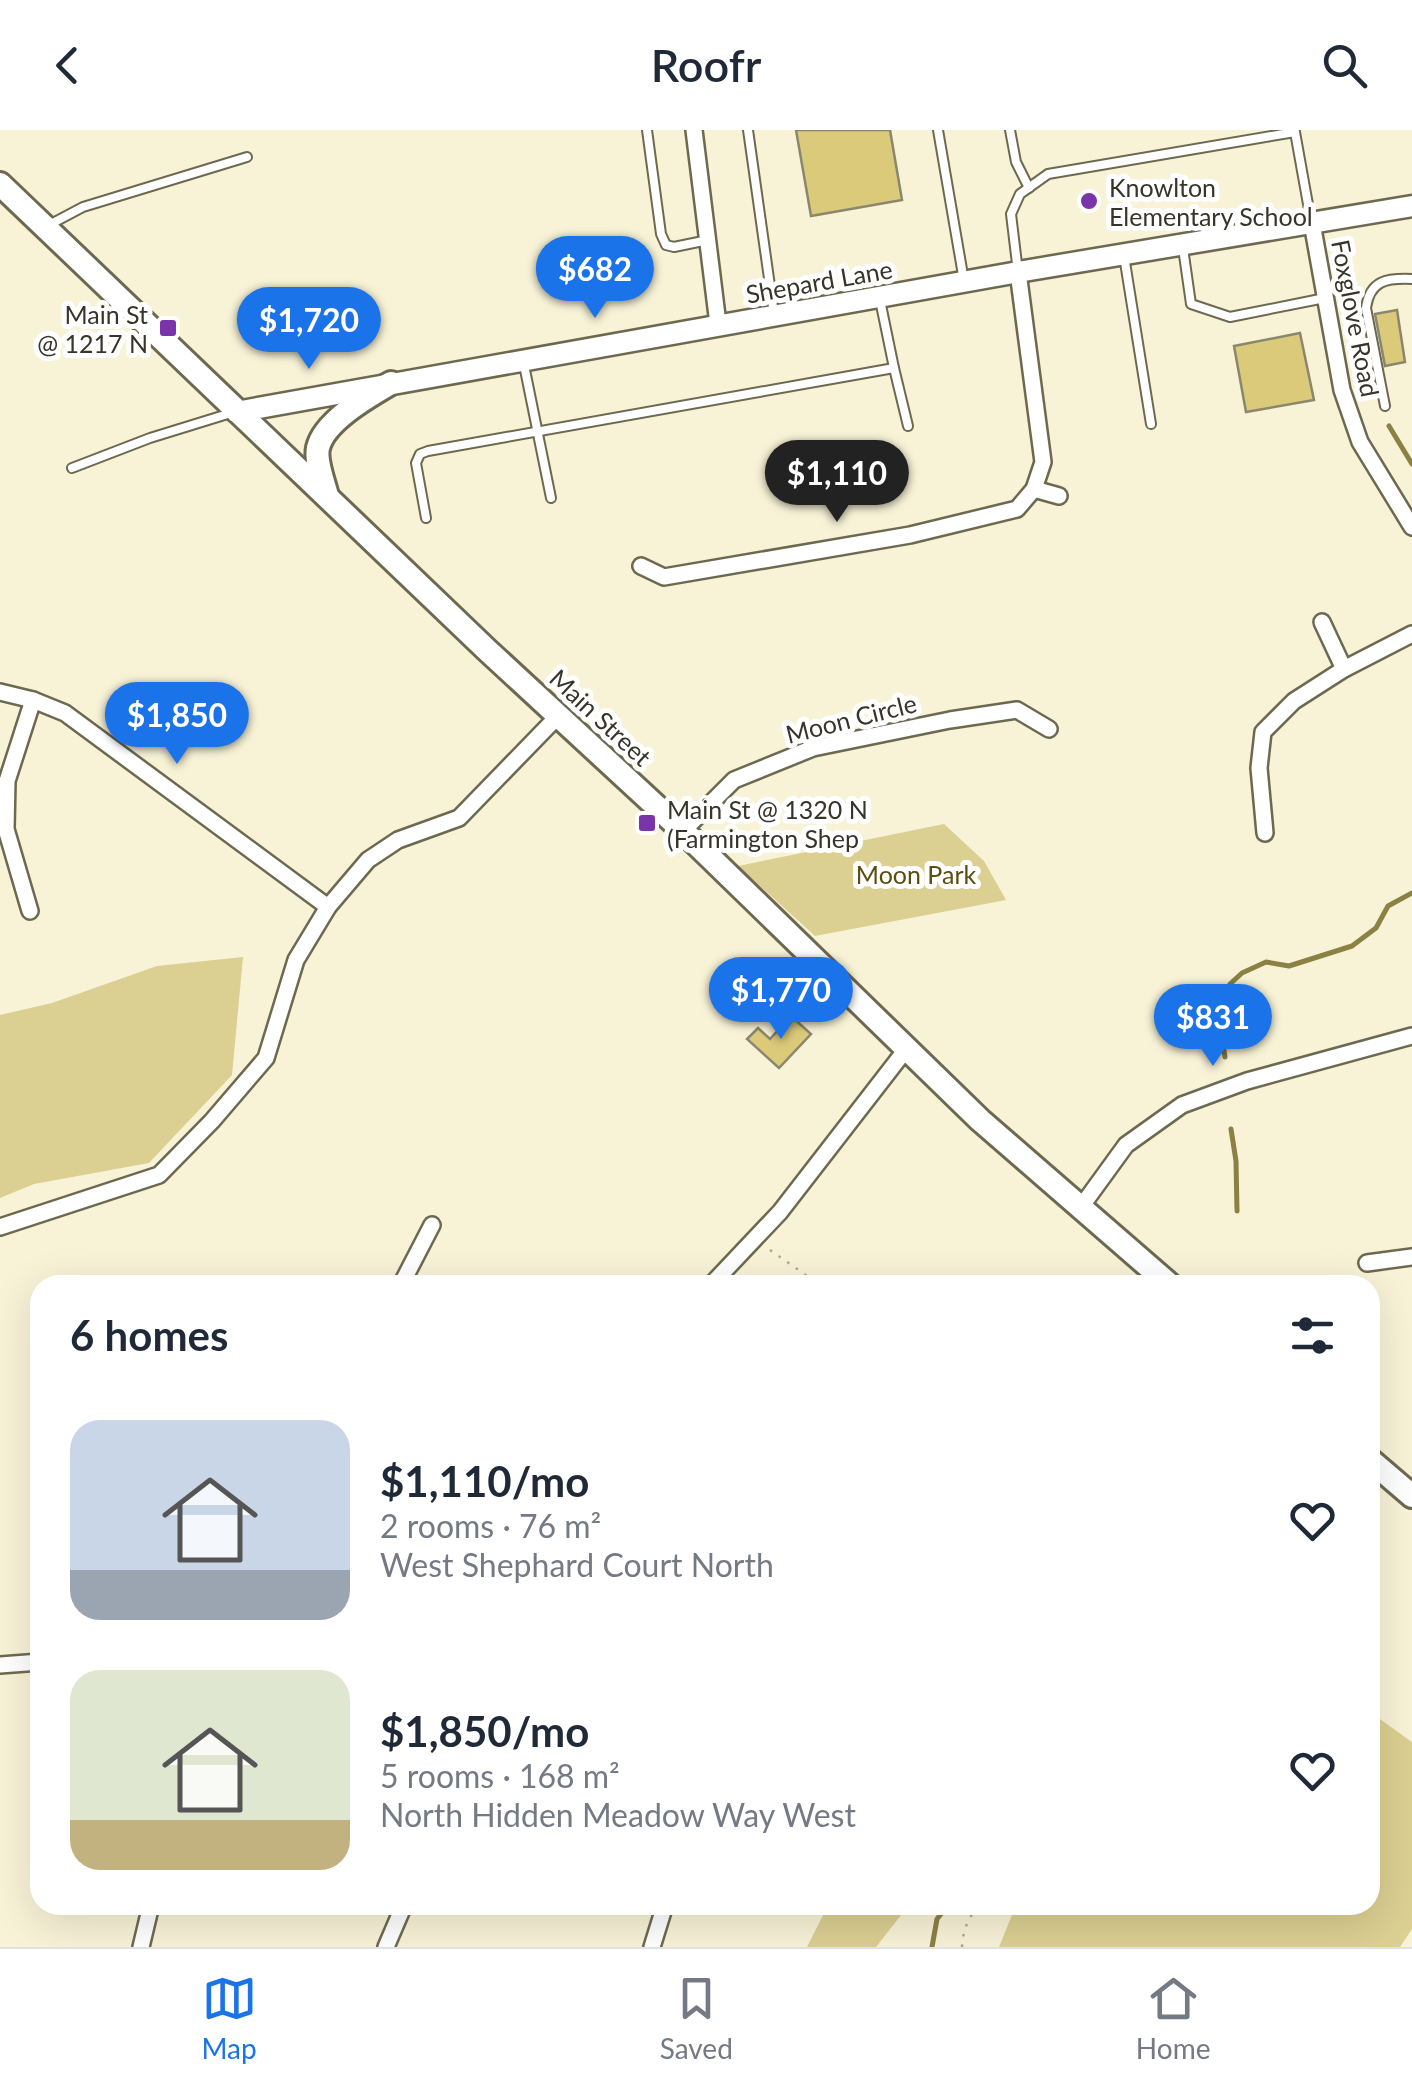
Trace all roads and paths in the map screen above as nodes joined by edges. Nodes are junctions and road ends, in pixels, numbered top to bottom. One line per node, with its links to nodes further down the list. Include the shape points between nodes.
1 (647, 130): 13 (lane, via 666,245)
2 (694, 130): 13 (street)
3 (748, 130): 21 (lane)
4 (938, 130): 18 (lane)
5 (1010, 130): 9 (lane)
6 (1295, 132): 9 (lane, via 1048,174); 11 (lane)
7 (247, 157): 12 (lane, via 83,207)
8 (0, 184): 12 (main road, Main Street)
9 (1029, 188): 16 (lane, via 1010,214)
10 (1412, 206): 11 (street, Shepard Lane)
11 (1312, 223): 14 (street, Shepard Lane); 20 (street, Foxglove Road)
12 (45, 228): 27 (main road, Main Street)
13 (708, 240): 22 (street)
14 (1182, 244): 15 (street, Shepard Lane); 20 (lane, via 1191,304 1210,312 1230,317)
15 (1124, 254): 16 (street, Shepard Lane); 28 (lane)
16 (1018, 272): 18 (street, Shepard Lane); 32 (street, via 1043,462)
17 (1412, 279): 26 (lane, via 1380,282 1368,294)
18 (964, 281): 19 (street, Shepard Lane)
19 (880, 296): 21 (street, Shepard Lane); 24 (lane)
20 (1325, 298): 37 (street, Foxglove Road, via 1342,390 1360,442)
21 (774, 314): 22 (street, Shepard Lane)
22 (718, 324): 23 (street, Shepard Lane)
23 (523, 359): 25 (street, Shepard Lane); 30 (lane)
24 (894, 368): 29 (lane); 30 (lane)
25 (391, 382): 27 (street, Shepard Lane); 33 (main road, via 335,421 321,442)
26 (1385, 406)
27 (236, 412): 31 (lane); 33 (main road, Main Street)
28 (1152, 424)
29 (908, 426)
30 (539, 432): 35 (lane); 36 (lane, via 420,454)
31 (72, 468)
32 (1034, 489): 34 (street); 38 (street, via 1017,509 910,535 664,577)
33 (327, 496): 44 (main road, Main Street)
34 (1059, 496)
35 (551, 498)
36 (426, 518)
37 (1412, 527)
38 (642, 566)
39 (1322, 622): 41 (street)
40 (1412, 634): 41 (street)
41 (1344, 669): 47 (street, via 1294,701 1263,732)
42 (0, 692): 43 (street)
43 (33, 700): 48 (street, via 65,713); 49 (street, via 7,781 6,829)
44 (560, 715): 46 (main road, Main Street); 48 (street, via 458,818 398,840 368,860)
45 (1049, 729): 46 (street, Moon Circle, via 1017,710 812,748 734,780)
46 (683, 831): 51 (main road, Main Street)
47 (1264, 833)
48 (328, 906): 54 (street, via 296,960 266,1058 158,1174)
49 (30, 911)
50 (1412, 1036): 52 (street, via 1182,1105 1126,1145)
51 (907, 1048): 52 (main road, Main Street); 59 (street, via 780,1212)
52 (1081, 1207): 61 (main road, Main Street)
53 (432, 1225): 58 (street)
54 (0, 1227)
55 (770, 1250): 60 (path)
56 (1412, 1256): 57 (street)
57 (1367, 1263)
58 (406, 1275)
59 (720, 1275)
60 (806, 1275)
61 (1159, 1275)
62 (1380, 1469): 63 (main road)
63 (1412, 1496)
64 (30, 1663): 65 (street)
65 (0, 1665)
66 (149, 1915): 70 (street)
67 (400, 1915): 71 (street)
68 (662, 1915): 72 (street)
69 (970, 1915): 73 (path)
70 (142, 1947)
71 (386, 1947)
72 (652, 1947)
73 (962, 1947)

